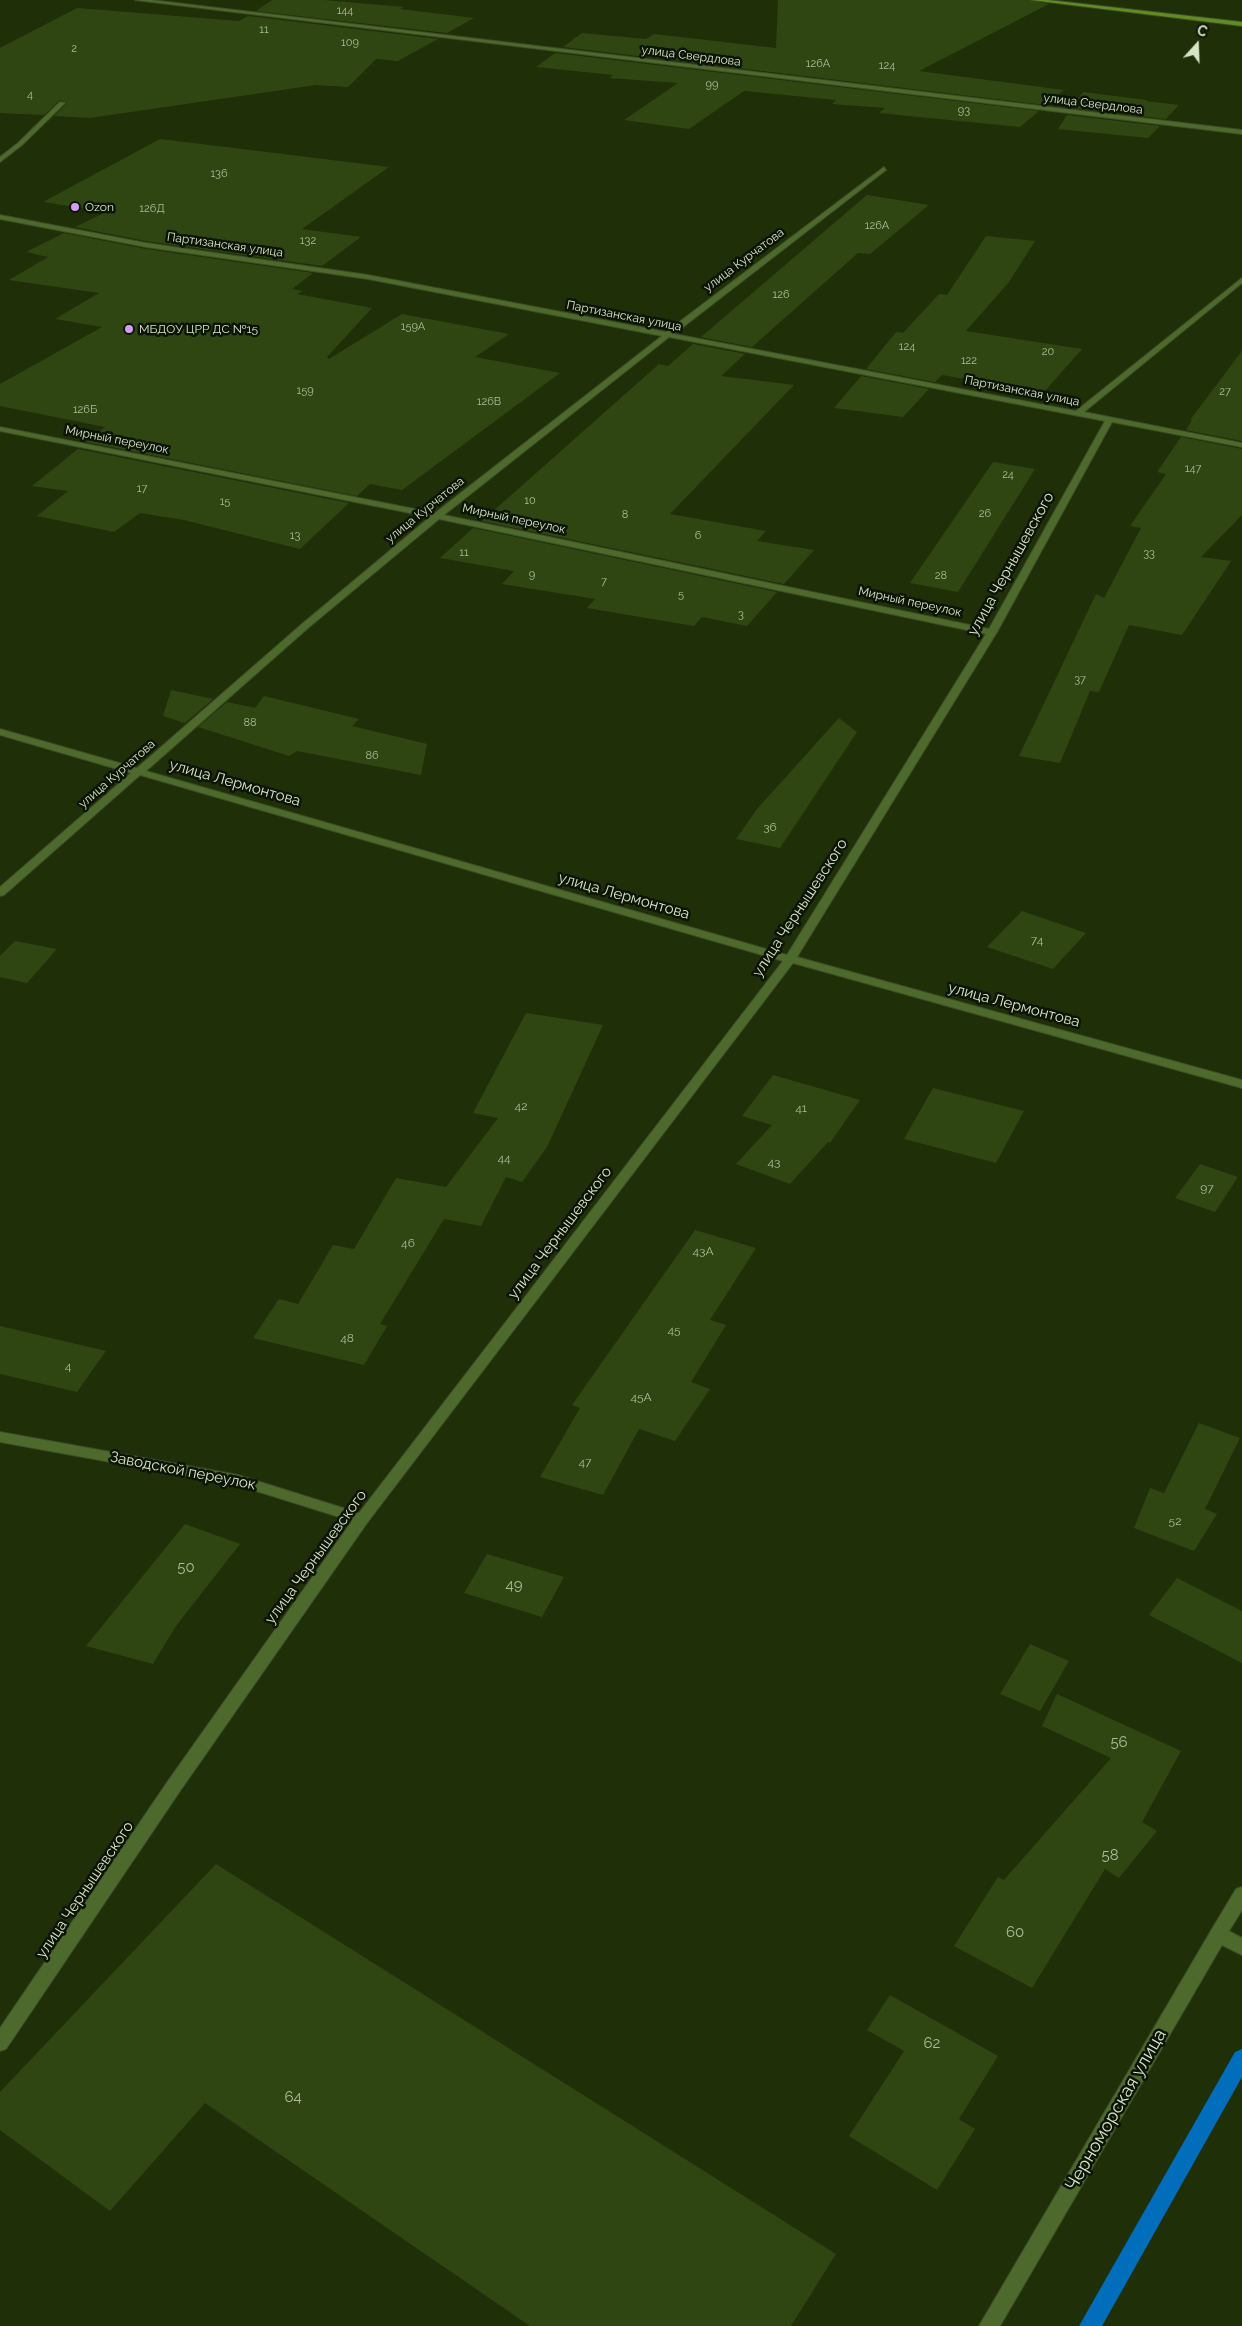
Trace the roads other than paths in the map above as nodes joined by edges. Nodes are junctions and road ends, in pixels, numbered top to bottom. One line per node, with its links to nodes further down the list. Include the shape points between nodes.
1 (138, 0): 5 (street, улица Свердлова)
2 (1034, 0): 3 (street)
3 (1242, 24)
4 (62, 103): 6 (street)
5 (1242, 132)
6 (0, 160)
7 (884, 169): 10 (street, улица Курчатова)
8 (0, 217): 10 (street, Партизанская улица, via 146,245 368,278)
9 (1242, 280): 11 (street)
10 (666, 336): 11 (street, Партизанская улица); 15 (street, улица Курчатова)
11 (1078, 413): 12 (street, Партизанская улица)
12 (1110, 420): 14 (street, Партизанская улица); 16 (street, улица Чернышевского)
13 (0, 429): 15 (street, Мирный переулок)
14 (1242, 445)
15 (437, 516): 16 (street, Мирный переулок); 18 (street, улица Курчатова)
16 (992, 632): 20 (street, улица Чернышевского)
17 (0, 732): 18 (street, улица Лермонтова)
18 (138, 771): 19 (street, улица Курчатова); 20 (street, улица Лермонтова)
19 (0, 893)
20 (790, 959): 21 (street, улица Лермонтова); 23 (street, улица Чернышевского)
21 (1242, 1084)
22 (0, 1437): 23 (street, Заводской переулок, via 238,1480)
23 (362, 1519): 27 (street, улица Чернышевского, via 174,1786)
24 (1242, 1894): 25 (street, Черноморская улица)
25 (1218, 1934): 26 (street); 28 (street, Черноморская улица)
26 (1242, 1947)
27 (0, 2043)
28 (989, 2326)

